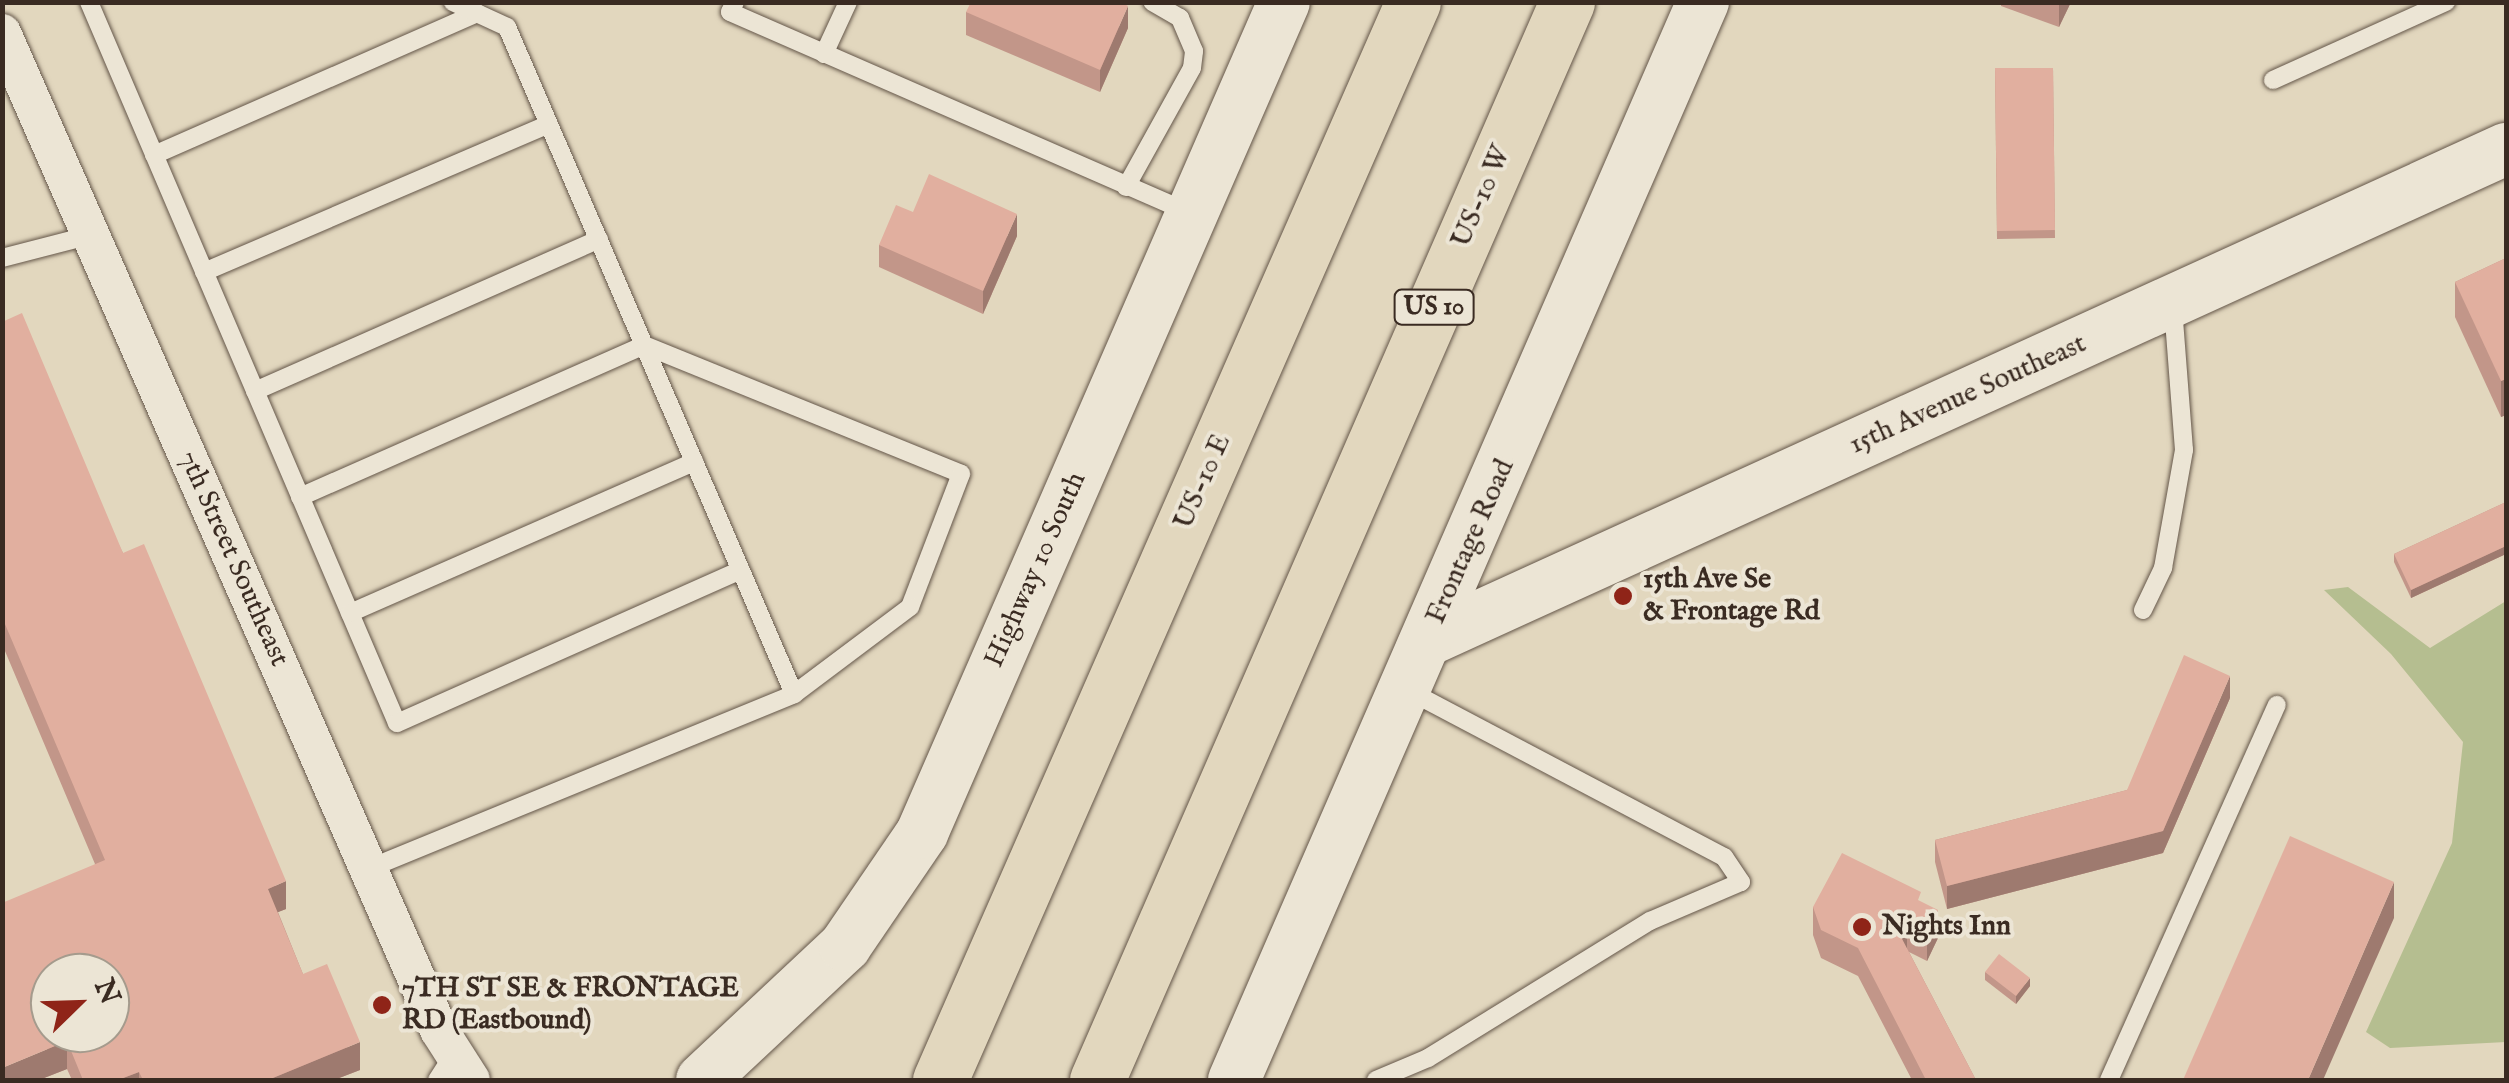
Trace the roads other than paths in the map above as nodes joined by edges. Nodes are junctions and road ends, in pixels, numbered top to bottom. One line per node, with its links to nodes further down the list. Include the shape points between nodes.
1 (89, 2): 17 (lane)
2 (453, 2): 11 (lane)
3 (735, 2): 13 (lane, via 730,12)
4 (848, 2): 13 (lane)
5 (1152, 2): 18 (lane, via 1180,18 1194,51 1192,68)
6 (1284, 2): 19 (street, Highway 10 South)
7 (1413, 2): 39 (highway, US-10 E)
8 (1566, 2): 40 (highway, US-10 W / US 10)
9 (1703, 2): 32 (street, Frontage Road)
10 (2446, 2): 14 (lane)
11 (477, 13): 15 (lane, via 507,27); 17 (lane)
12 (2, 32): 20 (street, 7th Street Southeast)
13 (824, 54): 18 (lane)
14 (2273, 80)
15 (549, 124): 21 (lane); 23 (lane)
16 (2506, 148): 24 (street, 15th Avenue Southeast)
17 (154, 155): 23 (lane)
18 (1126, 187): 19 (lane)
19 (1192, 214): 38 (street, Highway 10 South, via 922,832 845,946)
20 (91, 234): 22 (lane); 36 (street, 7th Street Southeast)
21 (599, 239): 25 (lane); 26 (lane)
22 (2, 258)
23 (204, 272): 26 (lane)
24 (2173, 302): 30 (lane, via 2184,450 2163,568); 32 (street, 15th Avenue Southeast)
25 (644, 345): 27 (lane); 28 (lane); 34 (lane, via 962,474 910,607)
26 (255, 391): 28 (lane)
27 (694, 462): 29 (lane); 31 (lane)
28 (300, 497): 31 (lane)
29 (741, 570): 31 (lane, via 397,723); 34 (lane)
30 (2143, 610)
31 (350, 613)
32 (1428, 640): 33 (street, Frontage Road)
33 (1406, 689): 41 (street, Frontage Road); 42 (lane, via 1724,857 1741,882 1650,921 1428,1058)
34 (794, 694): 36 (lane)
35 (2277, 705): 43 (lane)
36 (368, 869): 37 (street, 7th Street Southeast)
37 (454, 1072)
38 (702, 1080)
39 (940, 1080)
40 (1097, 1080)
41 (1234, 1080)
42 (1376, 1080)
43 (2110, 1080)

